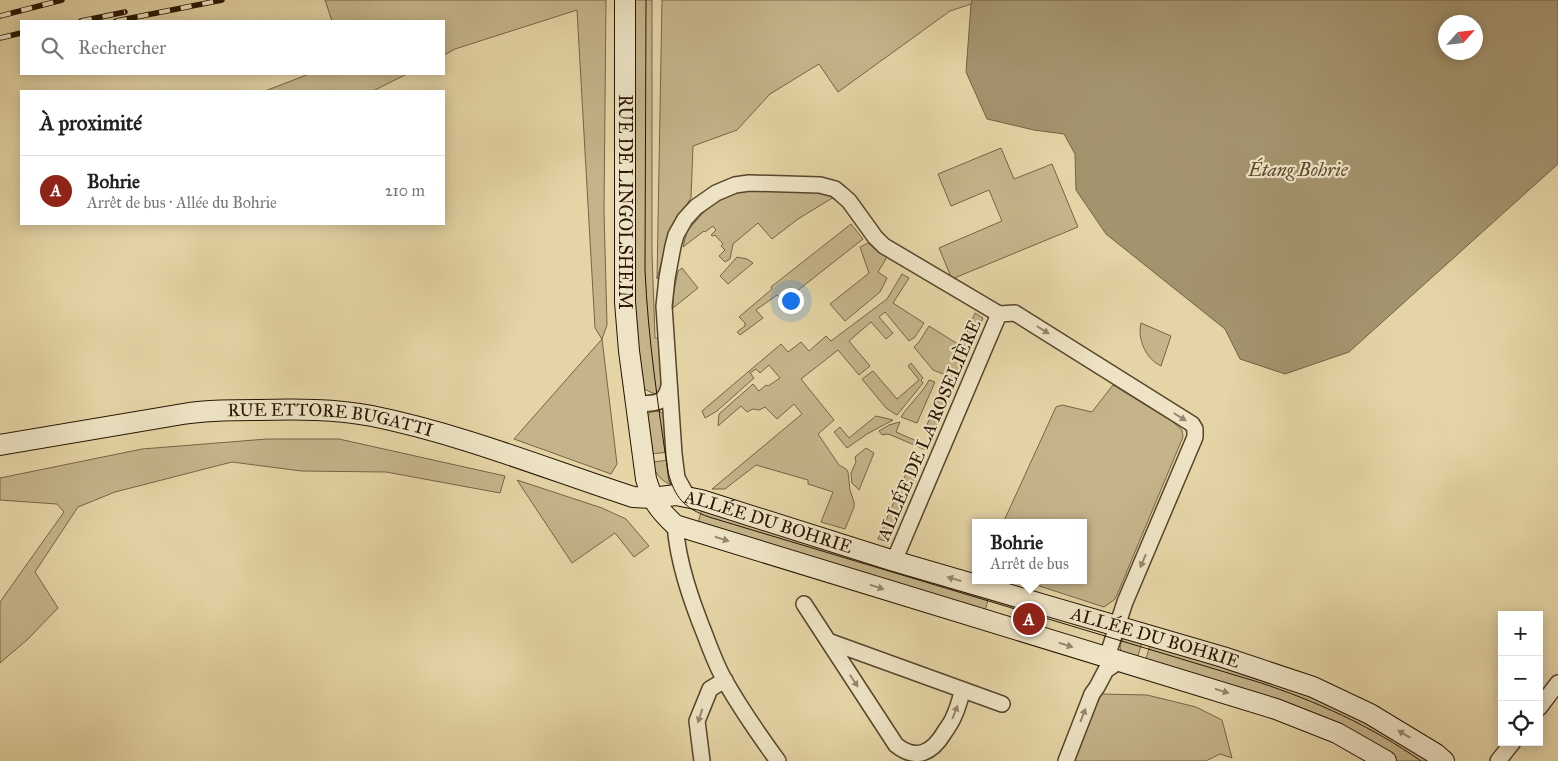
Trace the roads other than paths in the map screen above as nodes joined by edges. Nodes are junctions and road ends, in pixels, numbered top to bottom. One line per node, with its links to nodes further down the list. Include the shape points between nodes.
1 (625, 0): 4 (main road, RUE DE LINGOLSHEIM, via 625,302)
2 (999, 314): 3 (street, via 884,246 849,201 834,189 820,185 735,185 691,212 680,226 675,241 664,306); 9 (street, ALLÉE DE LA ROSELIÈRE); 13 (street, one-way to 13, via 1015,313 1192,424 1195,429 1195,437)
3 (669, 384): 4 (street, via 662,400); 6 (street, via 676,471)
4 (636, 404): 7 (main road, RUE DE LINGOLSHEIM, via 646,479)
5 (0, 445): 7 (main road, RUE ETTORE BUGATTI, via 194,412 336,411 416,427 515,456 633,498)
6 (688, 496): 7 (main road, ALLÉE DU BOHRIE, via 676,494); 9 (main road, ALLÉE DU BOHRIE)
7 (652, 498): 8 (main road)
8 (675, 525): 15 (main road, ALLÉE DU BOHRIE, one-way to 15); 16 (street, via 694,607)
9 (894, 561): 10 (main road, ALLÉE DU BOHRIE, one-way to 9)
10 (972, 584)
11 (973, 584): 13 (main road, ALLÉE DU BOHRIE, one-way to 11)
12 (804, 604): 14 (street)
13 (1117, 626): 15 (street); 26 (main road, ALLÉE DU BOHRIE, one-way to 13, via 1370,714 1314,687)
14 (828, 641): 18 (street); 18 (street, one-way to 18, via 896,745 907,755 918,757 935,747 954,716)
15 (1114, 659): 24 (street, one-way to 15, via 1092,694); 25 (main road, ALLÉE DU BOHRIE, one-way to 25, via 1306,720 1337,733)
16 (725, 680): 22 (street, one-way to 22, via 710,689 696,721); 23 (street)
17 (1558, 683): 19 (street)
18 (962, 690): 20 (street)
19 (1543, 703)
20 (1002, 704)
21 (1510, 746): 27 (street)
22 (702, 761)
23 (778, 761)
24 (1066, 761)
25 (1386, 761)
26 (1444, 761)
27 (1498, 761)

